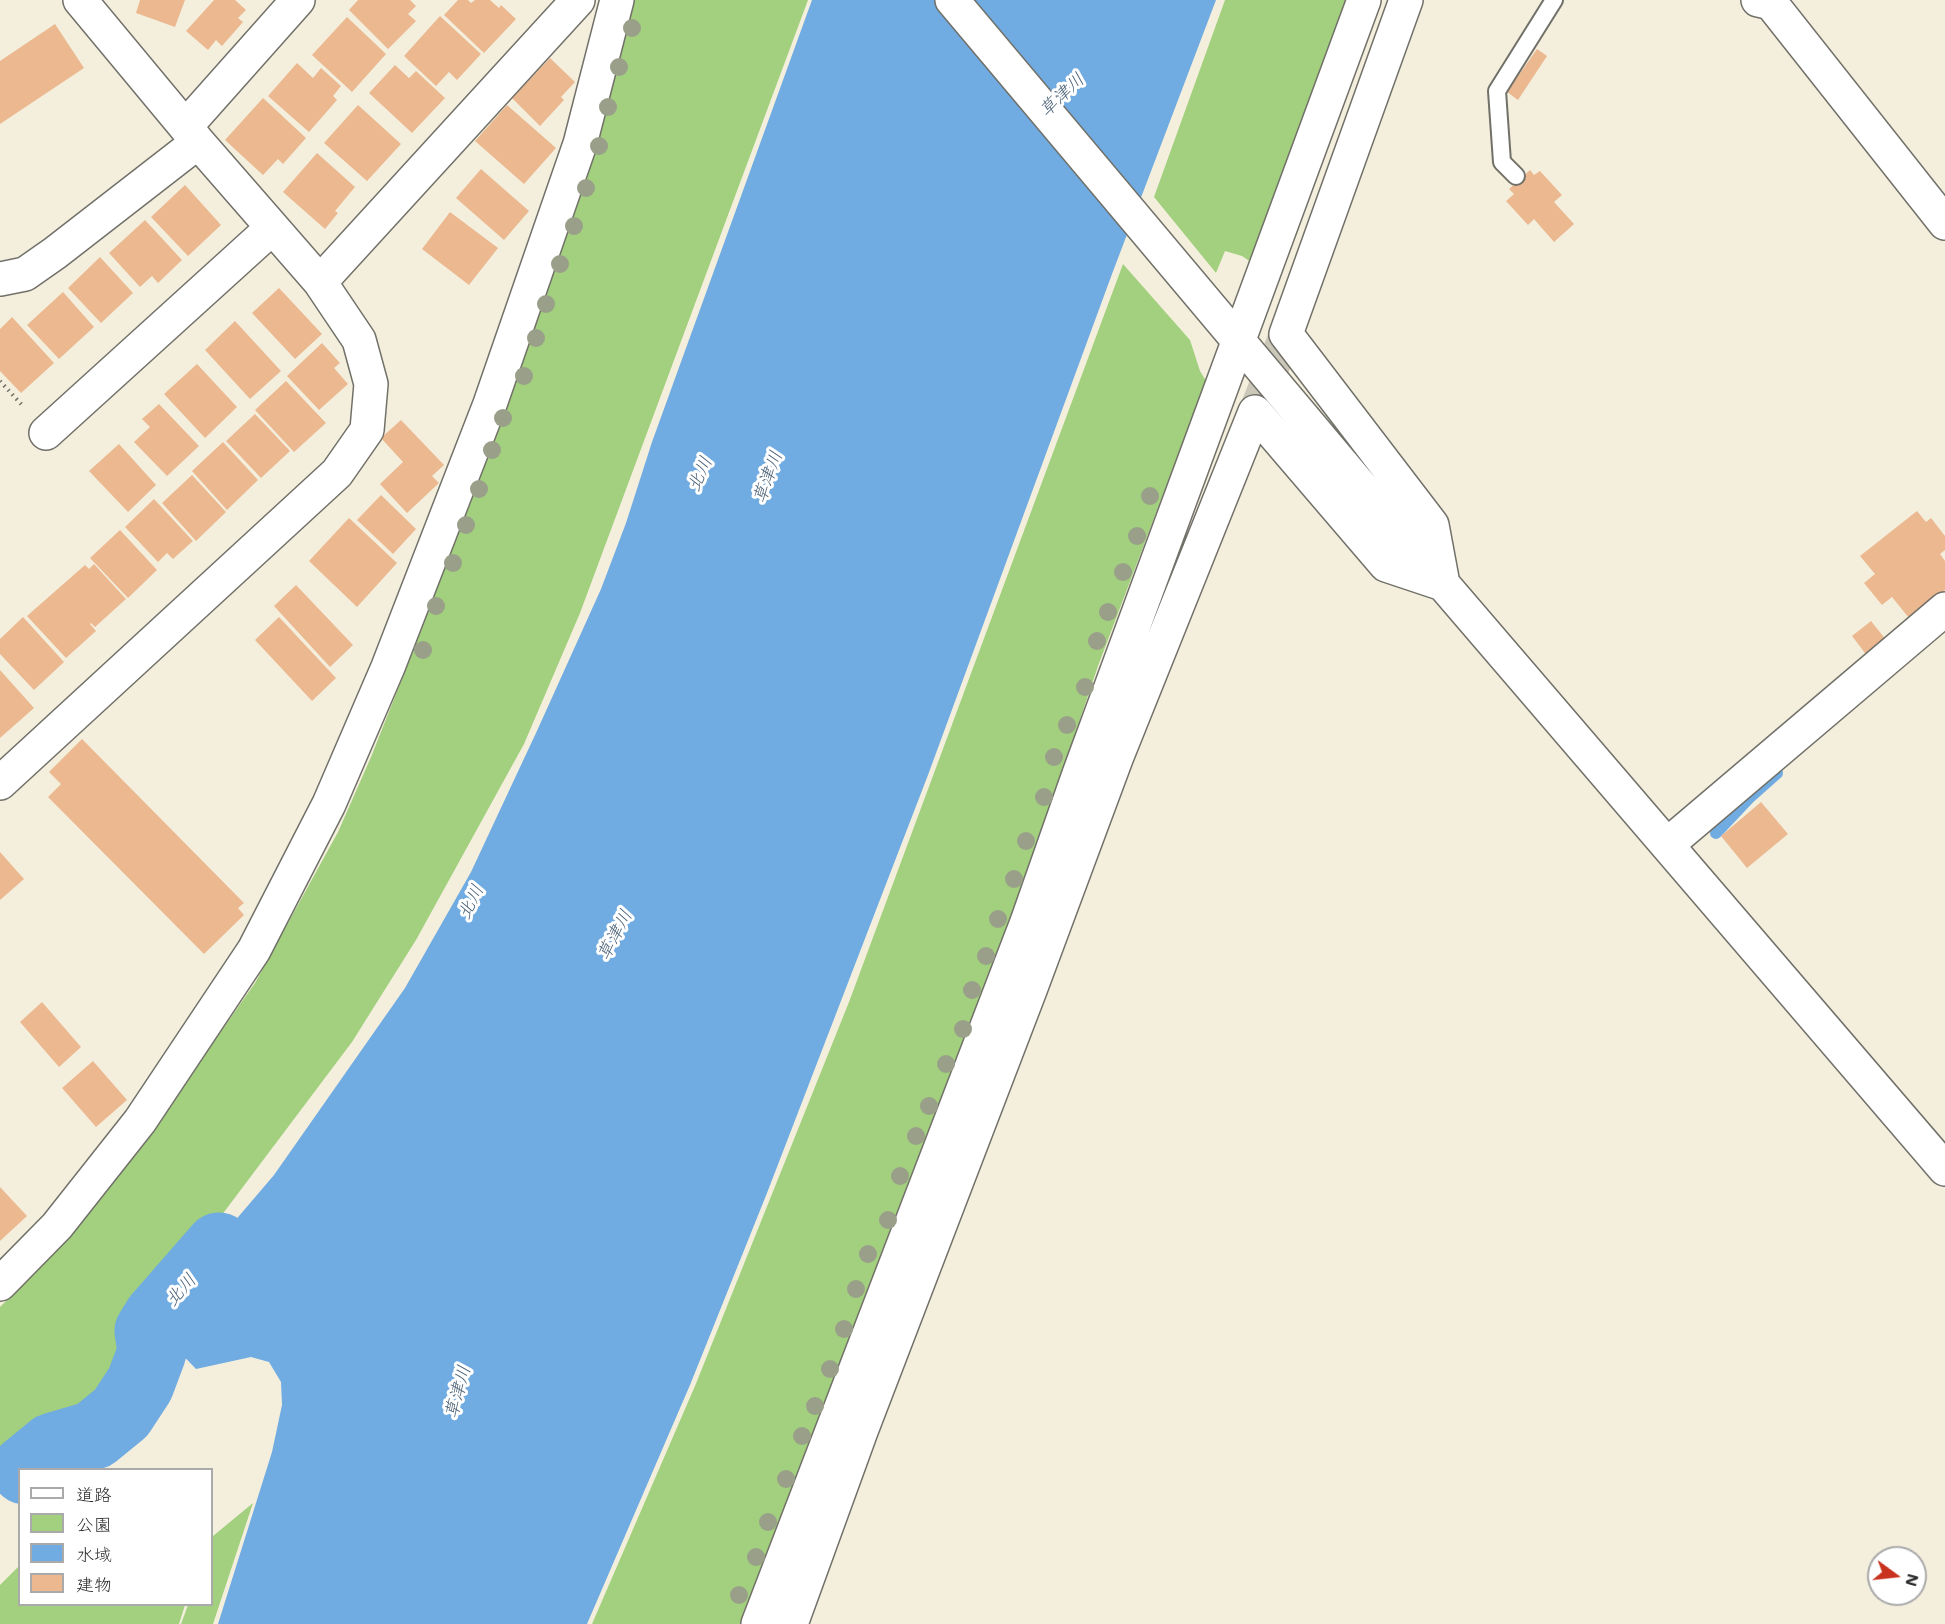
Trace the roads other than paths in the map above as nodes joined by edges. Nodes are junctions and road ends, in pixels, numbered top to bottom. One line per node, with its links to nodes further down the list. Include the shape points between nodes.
1 (80, 0): 11 (street)
2 (298, 0): 11 (street)
3 (578, 0): 16 (street)
4 (617, 0): 25 (street, via 580,144 490,404 388,667 329,804 254,950 140,1121 57,1226)
5 (952, 0): 17 (street)
6 (1364, 0): 17 (street)
7 (1386, 0): 17 (street)
8 (1406, 0): 19 (street, via 1286,334 1432,525)
9 (1554, 0): 12 (lane, via 1497,91 1502,162)
10 (1768, 1): 13 (street)
11 (192, 134): 14 (street); 15 (street, via 55,253 25,274)
12 (1516, 176)
13 (1945, 223)
14 (272, 228): 16 (street); 18 (street)
15 (0, 279)
16 (320, 282): 22 (street, via 359,340 371,384 367,430 337,473)
17 (1246, 349): 19 (street); 21 (street, via 1233,414 1134,674); 26 (street, via 1079,774 1028,922)
18 (46, 433)
19 (1443, 584): 21 (street, via 1386,565 1255,412); 23 (street)
20 (1945, 609): 23 (street)
21 (1117, 756): 27 (street)
22 (0, 783)
23 (1667, 845): 24 (street)
24 (1945, 1169)
25 (0, 1284)
26 (758, 1624)
27 (791, 1624)

